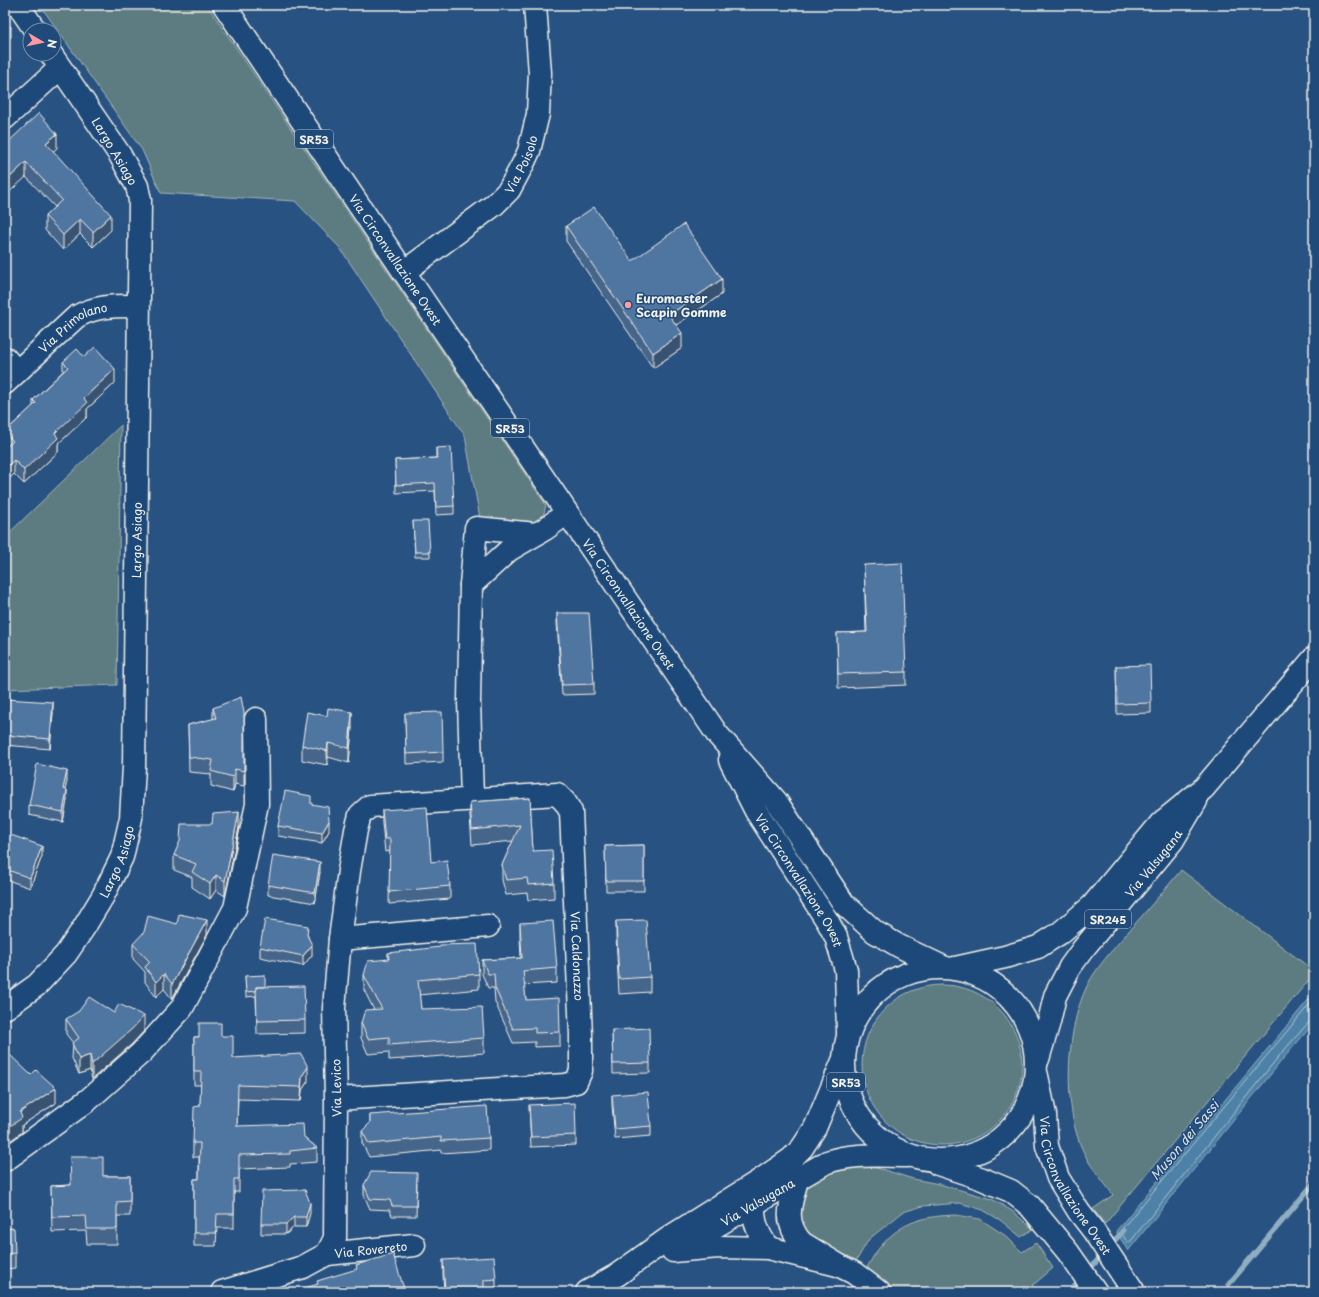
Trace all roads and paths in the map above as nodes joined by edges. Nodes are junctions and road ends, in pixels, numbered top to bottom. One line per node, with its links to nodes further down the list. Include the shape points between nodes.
1 (18, 5): 4 (street)
2 (224, 5): 8 (street, Via Circonvallazione Ovest / SR53)
3 (536, 5): 8 (street, Via Poisolo, via 540,73 538,114 529,151 523,164 509,190 494,205)
4 (30, 22)
5 (54, 62): 7 (street)
6 (56, 62): 9 (street, Largo Asiago, via 109,138 137,186 140,200)
7 (5, 118)
8 (404, 272): 11 (street, Via Circonvallazione Ovest / SR53)
9 (138, 306): 10 (street, Via Primolano, via 104,306 85,311); 23 (street, Largo Asiago, via 134,767 131,818 122,857 83,929 66,954 37,984)
10 (9, 371)
11 (567, 513): 12 (street); 16 (street, Via Circonvallazione Ovest / SR53)
12 (536, 534): 13 (street, via 509,550); 13 (street, via 476,528)
13 (471, 585): 18 (street, via 469,701)
14 (1314, 658): 17 (street, Via Valsugana / SR245)
15 (256, 718): 30 (street, via 256,804 235,908 182,1008 141,1053 88,1100)
16 (717, 734): 22 (street, Via Circonvallazione Ovest / SR53, via 776,801 844,904 875,932 899,946); 24 (street, Via Circonvallazione Ovest / SR53, via 756,811 836,937 846,970)
17 (1204, 788): 22 (street, Via Valsugana / SR245, via 1162,823 1092,906 1060,932 1038,947 1024,952); 26 (street, Via Valsugana / SR245, via 1173,840 1070,967 1055,996)
18 (472, 799): 19 (street, Via Caldonazzo, via 370,806); 27 (street, Via Caldonazzo, via 557,794 571,812 581,1071 576,1082 565,1085)
19 (360, 815): 21 (street, Via Levico, via 348,871)
20 (488, 926): 21 (street)
21 (340, 939): 27 (street, Via Levico, via 334,1008)
22 (949, 967): 24 (street, Via Circonvallazione Ovest / SR53, via 918,970 895,978 874,993 858,1012); 26 (street, Via Circonvallazione Ovest / SR53, via 986,978 1013,1000 1030,1029)
23 (5, 1008)
24 (848, 1035): 25 (street, Via Circonvallazione Ovest / SR53)
25 (844, 1058): 28 (street, Via Valsugana); 29 (street, Via Circonvallazione Ovest / SR53, via 848,1092 864,1123 890,1146)
26 (1037, 1067): 29 (street, Via Circonvallazione Ovest / SR53, via 1033,1091 1025,1110 1014,1126 999,1140 981,1151 962,1158 942,1160); 39 (street, Via Circonvallazione Ovest / SR53, via 1047,1146 1058,1178)
27 (336, 1099): 34 (street, Via Levico)
28 (805, 1143): 32 (street, via 790,1170 784,1177 758,1192); 38 (street, Via Valsugana, via 791,1159 777,1169)
29 (917, 1157): 31 (street, Via Valsugana, via 839,1158 827,1162); 43 (street, Via Circonvallazione Ovest / SR53, via 1011,1191 1030,1206 1068,1252)
30 (5, 1160)
31 (797, 1180): 32 (street, Via Valsugana); 37 (street, via 789,1215 793,1230 802,1243)
32 (754, 1204): 35 (street, via 753,1212 758,1233); 36 (street, Via Valsugana)
33 (414, 1245): 34 (street, Via Rovereto)
34 (331, 1246): 40 (street, Via Rovereto, via 303,1267)
35 (768, 1248): 36 (street, via 718,1246); 37 (street)
36 (673, 1251): 38 (street, Via Valsugana)
37 (838, 1265): 42 (street, via 854,1273)
38 (611, 1278): 41 (street, Via Valsugana)
39 (1128, 1284)
40 (222, 1292)
41 (587, 1292)
42 (879, 1292)
43 (1096, 1292)

